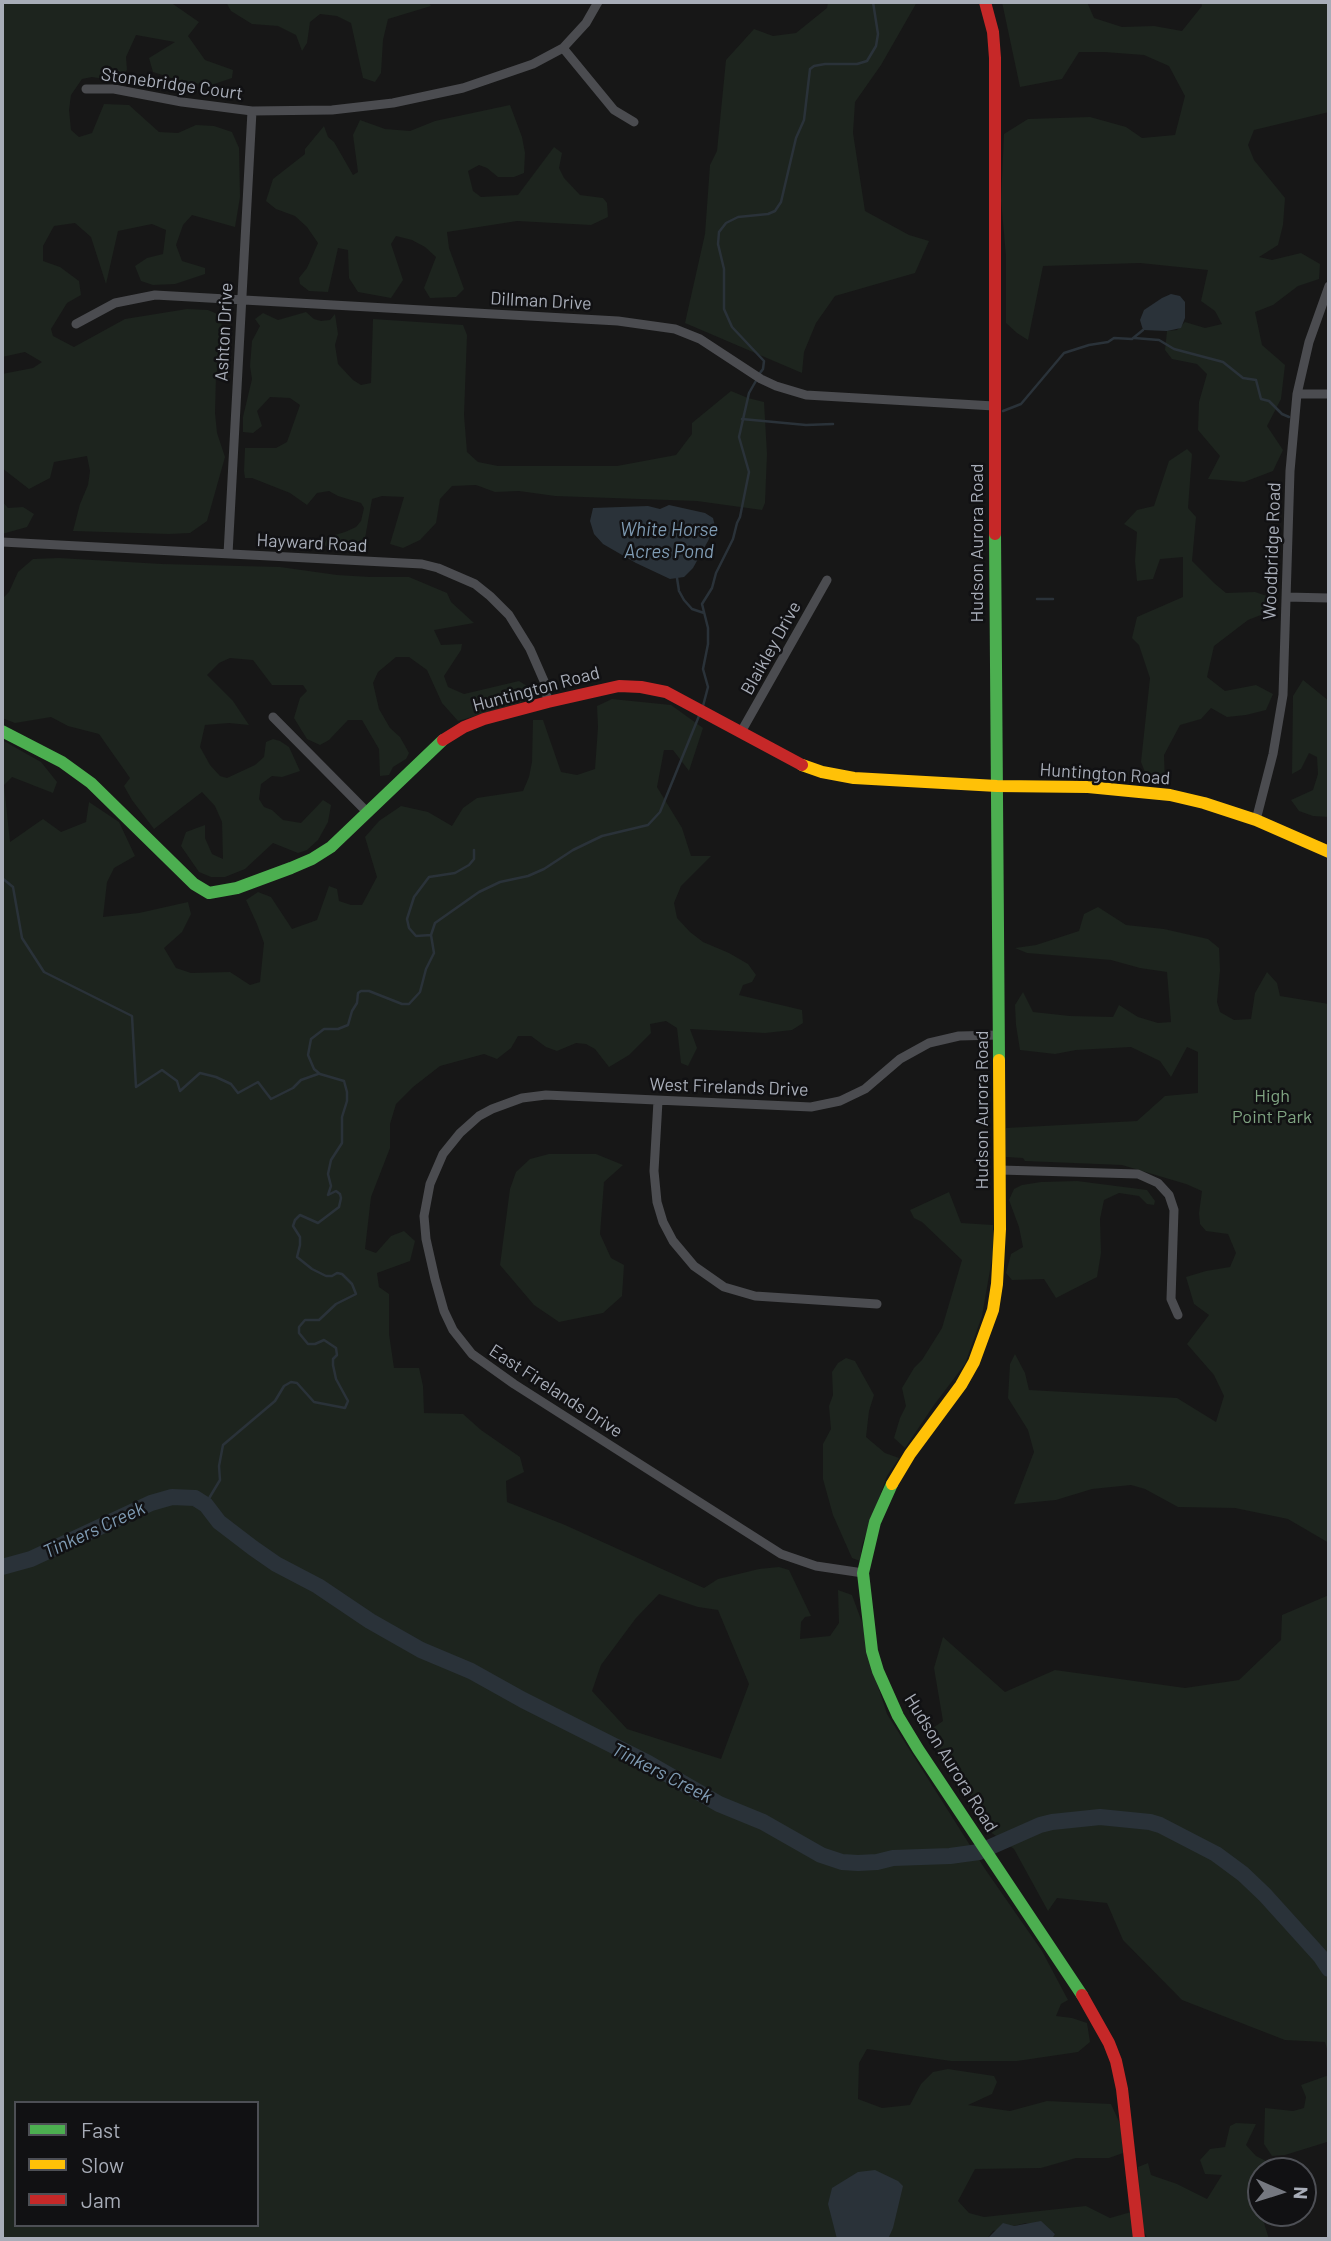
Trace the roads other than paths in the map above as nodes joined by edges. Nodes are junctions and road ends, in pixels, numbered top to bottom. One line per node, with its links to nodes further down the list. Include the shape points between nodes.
1 (598, 2): 3 (street, Stonebridge Court)
2 (985, 2): 12 (street, Hudson Aurora Road, via 995,58)
3 (563, 48): 5 (street, Stonebridge Court, via 500,76 422,97 332,110); 6 (street, via 614,110)
4 (86, 89): 5 (street, Stonebridge Court, via 114,89)
5 (252, 111): 8 (street, Ashton Drive)
6 (634, 122)
7 (1329, 286): 10 (street, Woodbridge Road)
8 (242, 301): 9 (street, Dillman Drive, via 140,297 115,303); 12 (street, Dillman Drive, via 653,324 700,339 756,377 806,394); 14 (street, Ashton Drive)
9 (76, 324)
10 (1297, 394): 11 (street); 16 (street, Woodbridge Road)
11 (1329, 394)
12 (994, 406): 22 (street, Hudson Aurora Road)
13 (2, 542): 14 (street, Hayward Road)
14 (228, 554): 18 (street, Hayward Road, via 422,564 459,576 490,596 513,621 544,681)
15 (827, 580): 21 (street, Blaikley Drive)
16 (1286, 597): 17 (street); 24 (street, Woodbridge Road, via 1283,695)
17 (1329, 598)
18 (548, 702): 21 (street, Huntington Road, via 604,688 641,687 666,692); 23 (street, Huntington Road, via 484,719 450,736)
19 (272, 717): 23 (street)
20 (2, 730): 23 (street, Huntington Road, via 91,783 194,884 209,893 237,888 312,859 338,841)
21 (741, 732): 22 (street, Huntington Road, via 822,772)
22 (997, 786): 24 (street, Huntington Road, via 1149,792); 26 (street, Hudson Aurora Road)
23 (367, 811)
24 (1256, 820): 25 (street, Huntington Road)
25 (1329, 852)
26 (999, 1035): 28 (street, West Firelands Drive, via 959,1036 929,1043 900,1059 865,1089 822,1106); 29 (street, Hudson Aurora Road)
27 (564, 1096): 28 (street, West Firelands Drive); 32 (street, East Firelands Drive, via 522,1098 496,1107 460,1133 443,1154 424,1216 444,1311 453,1330 494,1371 781,1554 816,1566)
28 (658, 1101): 30 (street, via 657,1202 673,1241 694,1266 724,1287 755,1296)
29 (1000, 1170): 31 (street, via 1138,1174 1158,1183 1174,1210 1171,1298); 32 (street, Hudson Aurora Road, via 997,1284 985,1336 961,1385 893,1481)
30 (877, 1304)
31 (1178, 1315)
32 (863, 1573): 33 (street, Hudson Aurora Road, via 872,1651 890,1699 1109,2043 1126,2114)
33 (1139, 2239)

